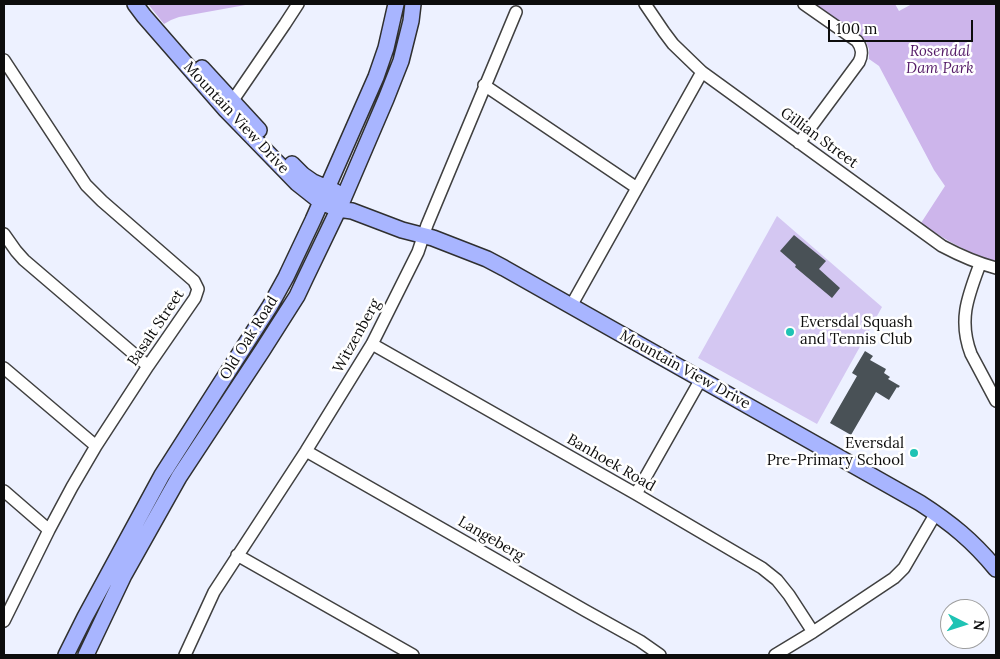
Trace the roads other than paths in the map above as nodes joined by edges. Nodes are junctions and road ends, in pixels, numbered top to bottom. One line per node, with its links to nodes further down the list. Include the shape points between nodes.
1 (135, 4): 12 (main road, Mountain View Drive)
2 (144, 4): 12 (main road, Mountain View Drive)
3 (298, 4): 12 (street)
4 (396, 4): 15 (main road, Old Oak Road, via 376,77)
5 (413, 4): 16 (main road, Old Oak Road, via 401,61)
6 (645, 4): 10 (street, Gillian Street, via 674,44)
7 (804, 4): 13 (street, via 857,41 862,53 860,62)
8 (516, 12): 11 (street, Witzenberg)
9 (4, 60): 23 (street, Basalt Street, via 86,184 197,286 196,296)
10 (702, 72): 13 (street, Gillian Street); 14 (street)
11 (484, 86): 14 (street); 18 (street, Witzenberg)
12 (230, 106): 15 (main road, Mountain View Drive, via 302,188)
13 (799, 143): 19 (street, Gillian Street, via 942,246)
14 (637, 188): 21 (street)
15 (324, 195): 16 (main road, Mountain View Drive); 37 (main road, Old Oak Road, via 270,306 162,474)
16 (345, 206): 18 (main road, Mountain View Drive, via 402,230); 38 (main road, Old Oak Road, via 296,296 179,477 124,575)
17 (4, 234): 23 (street, via 24,260)
18 (424, 235): 21 (main road, Mountain View Drive, via 488,259); 22 (street, Witzenberg)
19 (980, 264): 20 (street, Gillian Street); 26 (street, via 967,300 965,328 971,354)
20 (996, 268)
21 (571, 306): 25 (main road, Mountain View Drive)
22 (372, 344): 28 (street, Witzenberg); 30 (street, Banhoek Road)
23 (148, 366): 27 (street, Basalt Street)
24 (4, 368): 27 (street)
25 (701, 379): 30 (street); 31 (main road, Mountain View Drive)
26 (996, 401)
27 (96, 446): 32 (street, Basalt Street)
28 (306, 451): 33 (street, Witzenberg); 41 (street, Langeberg)
29 (4, 491): 32 (street)
30 (636, 494): 36 (street, Banhoek Road, via 762,568 789,595)
31 (936, 513): 34 (main road, Mountain View Drive, via 968,538); 36 (street, via 900,574)
32 (48, 530): 35 (street, Basalt Street)
33 (237, 555): 39 (street, Witzenberg, via 214,592); 40 (street)
34 (996, 569)
35 (4, 621)
36 (813, 632): 42 (street)
37 (66, 655)
38 (86, 655)
39 (185, 655)
40 (413, 655)
41 (660, 655)
42 (775, 655)

